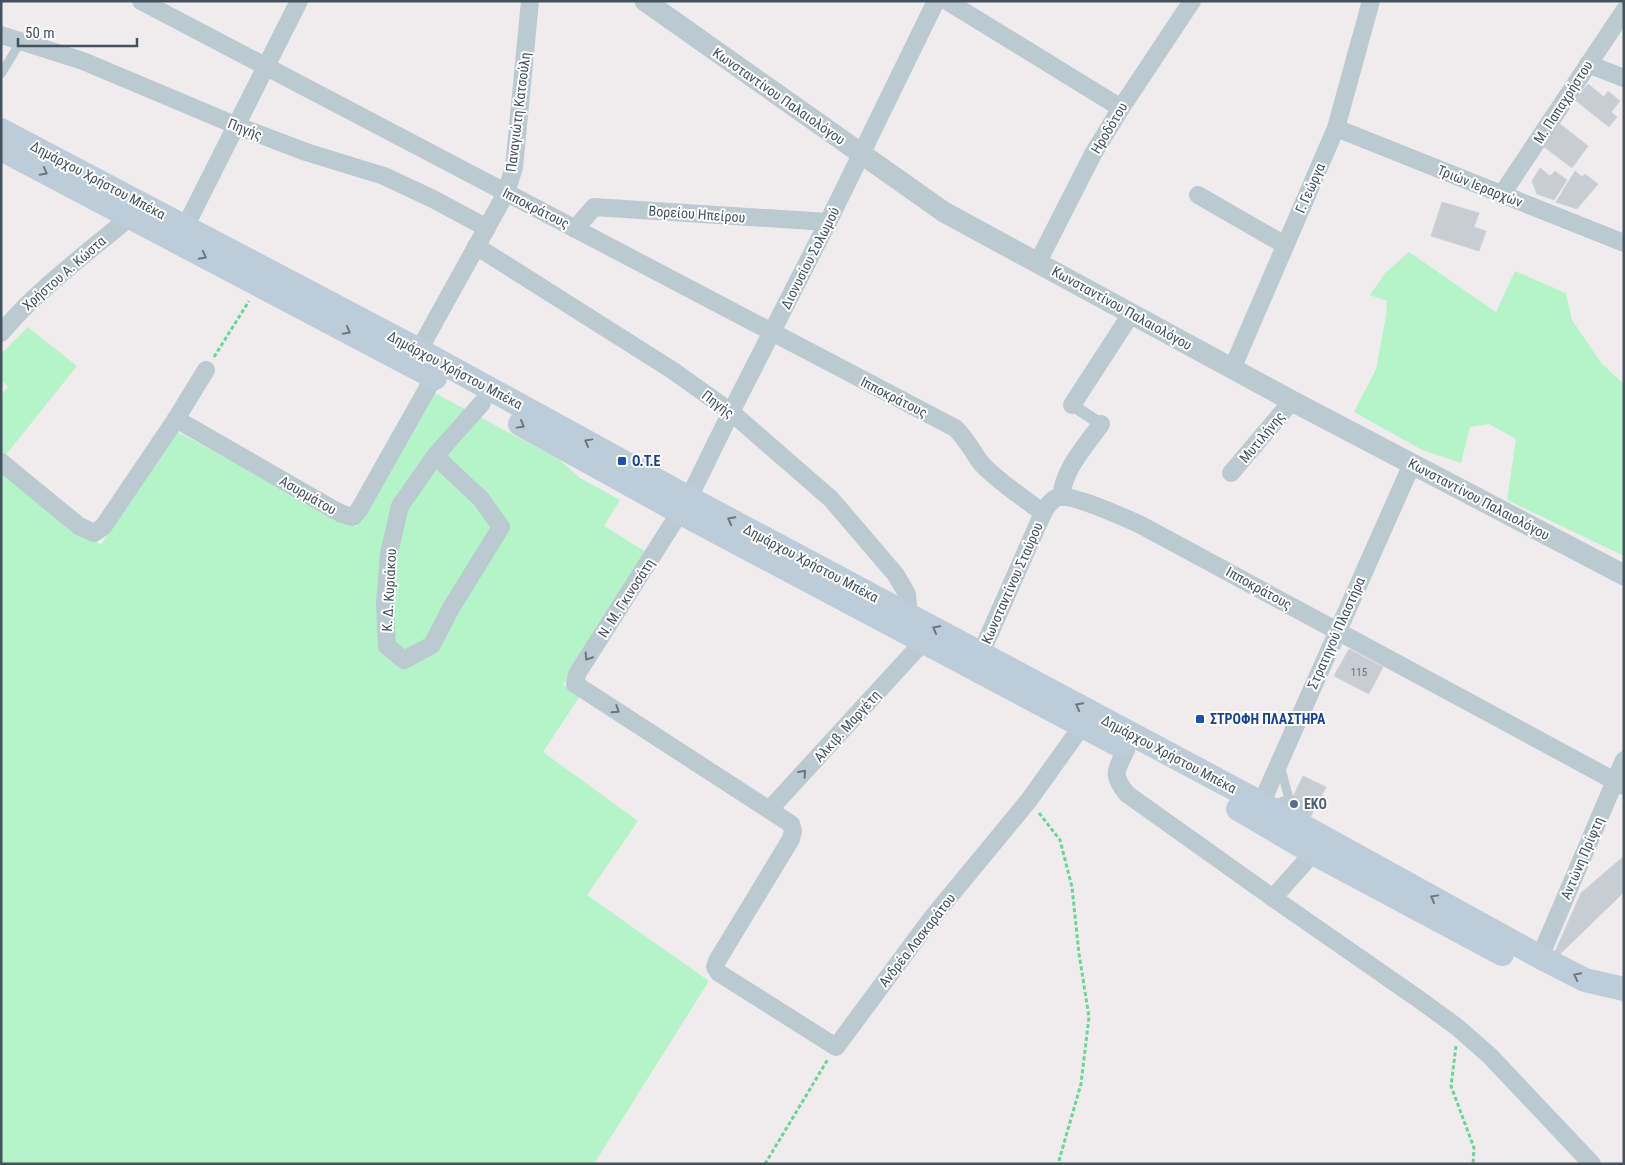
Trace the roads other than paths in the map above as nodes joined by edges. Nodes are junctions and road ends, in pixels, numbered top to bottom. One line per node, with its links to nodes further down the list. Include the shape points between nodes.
1 (141, 1): 13 (street, Ιπποκράτους)
2 (299, 1): 13 (street)
3 (530, 1): 22 (street, Παναγιώτη Κατσούλη, via 514,167)
4 (646, 1): 21 (street, Κωνσταντίνου Παλαιολόγου)
5 (936, 1): 21 (street, Διονυσίου Σολωμού)
6 (946, 1): 16 (street)
7 (1192, 1): 16 (street, Ηροδότου)
8 (1371, 1): 18 (street, Γ. Γεώργα)
9 (1624, 11): 12 (street, Μ. Παπαχρήστου)
10 (1, 35): 11 (street, Πηγής)
11 (21, 41): 14 (lane); 17 (street, Πηγής, via 83,61)
12 (1588, 64): 15 (street); 23 (street, Μ. Παπαχρήστου)
13 (266, 66): 17 (street); 22 (street, Ιπποκράτους)
14 (1, 74)
15 (1624, 78)
16 (1121, 108): 33 (street, Ηροδότου, via 1093,154)
17 (236, 126): 27 (street, Πηγής, via 384,176); 29 (street)
18 (1336, 128): 23 (street, Τριών Ιεραρχών); 32 (street, Γ. Γεώργα)
19 (1, 130): 29 (main road, Δημάρχου Χρήστου Μπέκα)
20 (1, 149): 25 (main road, Δημάρχου Χρήστου Μπέκα, one-way to 25)
21 (860, 154): 26 (street, Διονυσίου Σολωμού); 33 (street, Κωνσταντίνου Παλαιολόγου, via 944,212)
22 (506, 193): 27 (street, Παναγιώτη Κατσούλη); 28 (street, Ιπποκράτους)
23 (1502, 194): 30 (street, Τριών Ιεραρχών)
24 (1198, 195): 32 (street)
25 (130, 217): 29 (main road, Δημάρχου Χρήστου Μπέκα); 35 (street, Χρήστου Α. Κώστα, via 53,280)
26 (828, 222): 28 (street, Βορείου Ηπείρου, via 594,207); 36 (street, Διονυσίου Σολωμού)
27 (487, 228): 31 (street, Παναγιώτη Κατσούλη)
28 (575, 229): 36 (street, Ιπποκράτους)
29 (181, 234): 37 (main road, Δημάρχου Χρήστου Μπέκα); 40 (main road, Δημάρχου Χρήστου Μπέκα, one-way to 40, via 259,285)
30 (1624, 243)
31 (476, 246): 37 (street, Παναγιώτη Κατσούλη); 44 (street, Πηγής, via 672,370)
32 (1285, 246): 38 (street, Γ. Γεώργα)
33 (1038, 262): 34 (street, Κωνσταντίνου Παλαιολόγου)
34 (1131, 314): 38 (street, Κωνσταντίνου Παλαιολόγου); 43 (street)
35 (1, 332)
36 (771, 333): 44 (street, Διονυσίου Σολωμού); 53 (street, Ιπποκράτους, via 955,428 990,471)
37 (420, 350): 52 (main road, Δημάρχου Χρήστου Μπέκα, one-way to 37)
38 (1232, 369): 41 (street, Κωνσταντίνου Παλαιολόγου)
39 (206, 370): 45 (street)
40 (434, 377): 42 (main road, Δημάρχου Χρήστου Μπέκα); 45 (street, Ασυρμάτου, via 353,517 331,508)
41 (1292, 402): 49 (street, Κωνσταντίνου Παλαιολόγου); 50 (street, Μυτιλήνης)
42 (482, 403): 47 (street, Κ. Δ. Κυριάκου); 52 (main road, Δημάρχου Χρήστου Μπέκα, one-way to 52)
43 (1072, 404): 46 (street)
44 (731, 412): 52 (street, Διονυσίου Σολωμού); 55 (street, Πηγής, via 831,499 900,581 907,594 908,606)
45 (176, 419): 48 (street, via 104,527 94,533 79,526)
46 (1101, 424): 51 (street, via 1066,474)
47 (435, 456): 47 (street, Κ. Δ. Κυριάκου, via 400,506 389,553 387,646 404,660 432,645 500,527 481,498)
48 (1, 462)
49 (1412, 464): 54 (street, Κωνσταντίνου Παλαιολόγου); 56 (street, Στρατηγού Πλαστήρα)
50 (1231, 473)
51 (1061, 496): 53 (street, via 1054,499); 56 (street, Ιπποκράτους, via 1139,524)
52 (685, 505): 55 (main road, Δημάρχου Χρήστου Μπέκα, one-way to 52); 57 (main road, Δημάρχου Χρήστου Μπέκα); 65 (street, Ν. Μ. Γκινοσάτη, one-way to 65, via 577,674 575,684)
53 (1043, 513): 58 (street, Κωνσταντίνου Σταύρου)
54 (1624, 575)
55 (904, 612): 58 (main road, Δημάρχου Χρήστου Μπέκα, one-way to 55)
56 (1337, 631): 62 (street, Στρατηγού Πλαστήρα); 63 (street, Ιπποκράτους)
57 (923, 642): 59 (main road, Δημάρχου Χρήστου Μπέκα); 65 (street, Αλκιβ. Μαργέτη, one-way to 57)
58 (980, 653): 64 (main road, Δημάρχου Χρήστου Μπέκα, one-way to 58)
59 (1082, 726): 60 (main road, Δημάρχου Χρήστου Μπέκα); 65 (street, Ανδρέα Λασκαράτου, via 1029,800 931,919 836,1047 719,973 715,967 791,839 791,824)
60 (1126, 750): 64 (main road, Δημάρχου Χρήστου Μπέκα); 67 (street, via 1116,770 1117,782 1128,794)
61 (1624, 760): 63 (street, Αντώνη Πρίφτη)
62 (1279, 762): 64 (street, Στρατηγού Πλαστήρα); 64 (lane)
63 (1619, 784): 68 (street, Αντώνη Πρίφτη)
64 (1268, 806): 66 (main road, Δημάρχου Χρήστου Μπέκα); 68 (main road, Δημάρχου Χρήστου Μπέκα, one-way to 64)
65 (770, 809)
66 (1313, 853): 67 (street); 70 (main road, Δημάρχου Χρήστου Μπέκα, via 1568,990 1591,999)
67 (1273, 898): 71 (street, via 1457,1027 1490,1056)
68 (1540, 957): 69 (main road, Δημάρχου Χρήστου Μπέκα, one-way to 68, via 1585,980)
69 (1624, 989)
70 (1624, 1005)
71 (1592, 1164)

